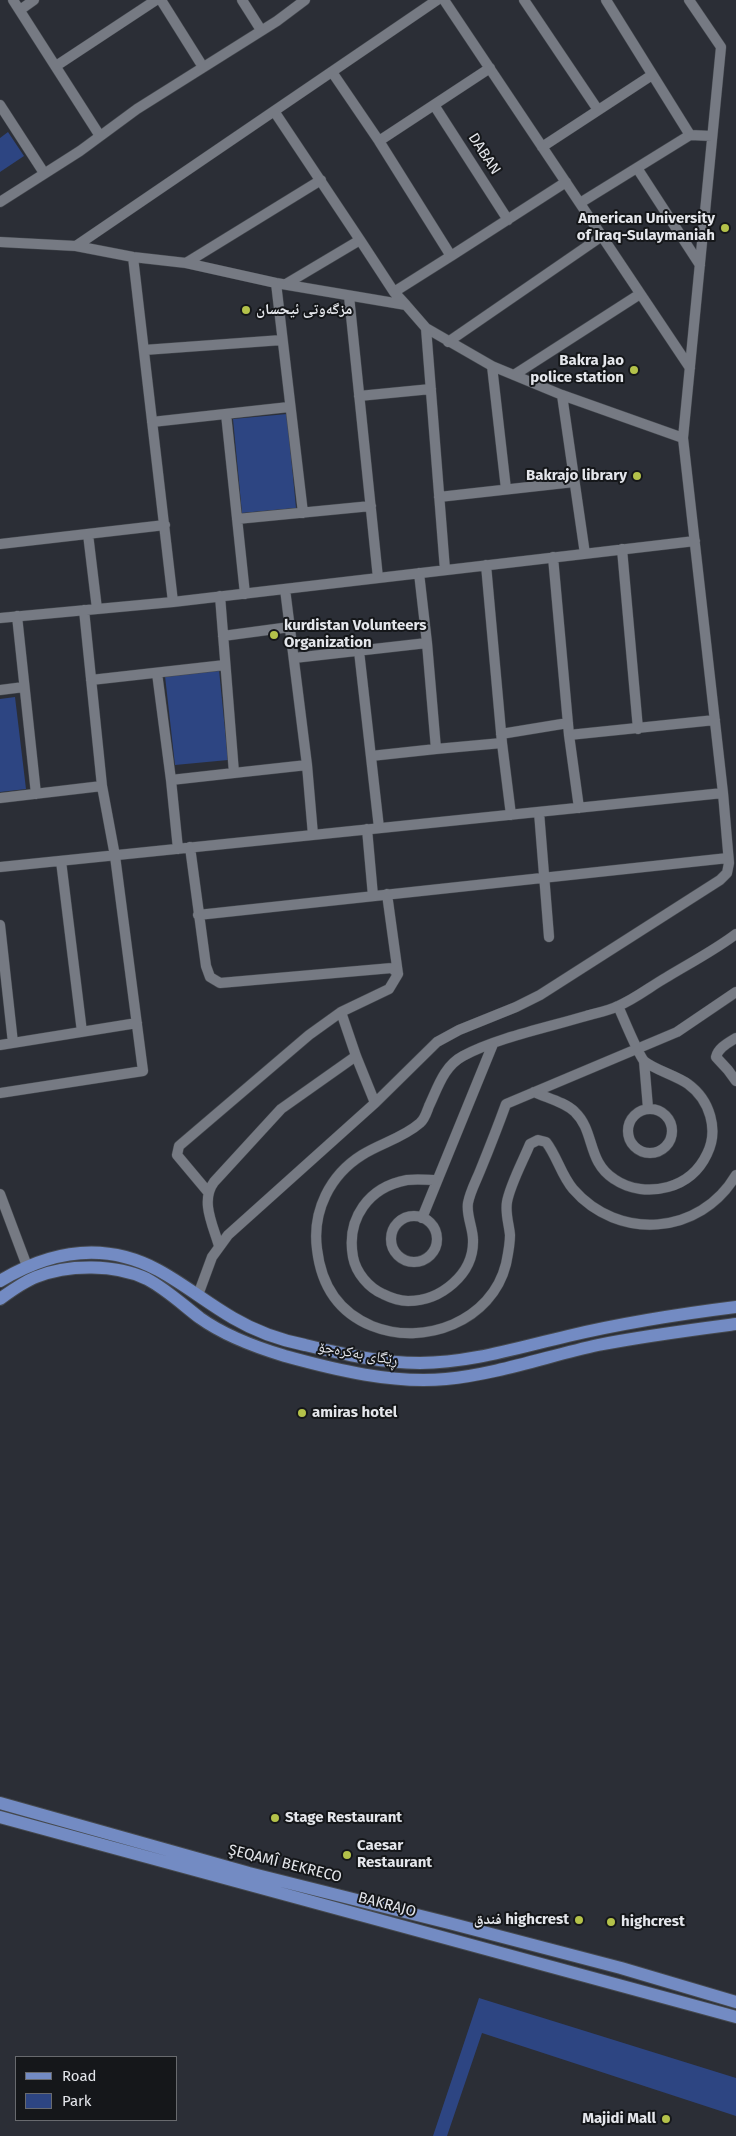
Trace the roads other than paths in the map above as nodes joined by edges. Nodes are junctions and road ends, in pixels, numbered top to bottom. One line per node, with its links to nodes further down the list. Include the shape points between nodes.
1 (13, 0): 12 (street)
2 (34, 0): 12 (street)
3 (156, 0): 14 (street)
4 (161, 0): 15 (street)
5 (242, 0): 13 (street)
6 (306, 0): 13 (street)
7 (437, 0): 17 (street)
8 (444, 0): 16 (street)
9 (524, 0): 21 (street)
10 (606, 0): 18 (street)
11 (689, 0): 25 (street, via 720,47)
12 (20, 10): 14 (street)
13 (261, 30): 15 (street)
14 (56, 66): 23 (street)
15 (203, 67): 23 (street)
16 (490, 68): 20 (street); 27 (street)
17 (332, 72): 22 (street); 26 (street)
18 (652, 75): 21 (street); 24 (street)
19 (0, 105): 29 (street)
20 (434, 105): 26 (street); 34 (street, DABAN)
21 (598, 110): 27 (street)
22 (274, 111): 30 (street); 38 (street)
23 (100, 136): 29 (street)
24 (690, 136): 25 (street); 28 (street)
25 (712, 136): 42 (street)
26 (379, 141): 39 (street)
27 (542, 147): 31 (street)
28 (637, 168): 33 (street); 42 (street)
29 (44, 173): 32 (street)
30 (321, 180): 36 (street); 41 (street)
31 (566, 182): 33 (street); 34 (street)
32 (0, 202)
33 (580, 203): 35 (street)
34 (508, 220): 39 (street)
35 (602, 236): 45 (street); 50 (street)
36 (360, 240): 43 (street); 44 (street)
37 (0, 242): 38 (street)
38 (76, 246): 40 (street)
39 (451, 256): 44 (street)
40 (133, 257): 41 (street); 51 (street)
41 (186, 263): 43 (street)
42 (700, 265): 53 (street)
43 (281, 283): 46 (street); 49 (street)
44 (394, 292): 47 (street)
45 (640, 294): 53 (street); 54 (street)
46 (349, 296): 47 (street); 57 (street)
47 (406, 305): 48 (street)
48 (426, 328): 50 (street); 55 (street)
49 (282, 340): 51 (street); 58 (street)
50 (448, 342): 52 (street)
51 (144, 350): 60 (street)
52 (492, 366): 54 (street); 63 (street)
53 (690, 368): 61 (street)
54 (514, 375): 56 (street)
55 (431, 389): 57 (street); 64 (street)
56 (562, 394): 61 (street); 62 (street)
57 (359, 396): 65 (street)
58 (290, 407): 59 (street); 66 (street)
59 (226, 414): 60 (street); 67 (street)
60 (152, 422): 68 (street)
61 (683, 438): 70 (street)
62 (574, 482): 63 (street); 73 (street)
63 (506, 489): 64 (street)
64 (439, 497): 76 (street)
65 (371, 506): 66 (street); 78 (street)
66 (303, 513): 67 (street)
67 (237, 519): 80 (street)
68 (164, 525): 69 (street); 82 (street)
69 (88, 534): 71 (street); 83 (street)
70 (695, 541): 72 (street); 97 (street)
71 (0, 544)
72 (622, 549): 73 (street); 99 (street)
73 (585, 554): 74 (street)
74 (553, 557): 75 (street); 98 (street)
75 (486, 565): 76 (street); 101 (street)
76 (444, 570): 77 (street)
77 (418, 573): 78 (street); 89 (street)
78 (378, 578): 79 (street)
79 (285, 589): 80 (street); 87 (street)
80 (245, 594): 81 (street)
81 (220, 596): 82 (street); 88 (street)
82 (174, 602): 83 (street)
83 (97, 609): 84 (street)
84 (84, 610): 85 (street); 94 (street)
85 (17, 616): 86 (street); 95 (street)
86 (0, 618)
87 (290, 626): 88 (street); 91 (street)
88 (223, 636): 92 (street)
89 (427, 643): 90 (street); 102 (street)
90 (359, 651): 91 (street); 103 (street)
91 (294, 658): 104 (street)
92 (225, 665): 93 (street); 105 (street)
93 (158, 673): 94 (street); 106 (street)
94 (91, 680): 107 (street)
95 (24, 688): 96 (street); 109 (street)
96 (0, 690)
97 (715, 720): 99 (street); 108 (street)
98 (568, 723): 100 (street); 101 (street)
99 (638, 729): 100 (street)
100 (569, 735): 111 (street)
101 (502, 739): 102 (street); 113 (street)
102 (436, 749): 103 (street)
103 (370, 756): 114 (street)
104 (307, 765): 105 (street); 116 (street)
105 (234, 773): 106 (street)
106 (171, 780): 118 (street)
107 (102, 786): 109 (street); 119 (street)
108 (723, 793): 111 (street); 120 (street)
109 (36, 794): 110 (street)
110 (0, 798)
111 (579, 808): 112 (street)
112 (539, 812): 113 (street); 123 (street)
113 (511, 815): 114 (street)
114 (379, 828): 115 (street)
115 (367, 829): 116 (street); 125 (street)
116 (313, 835): 117 (street)
117 (190, 847): 118 (street); 126 (street)
118 (178, 849): 119 (street)
119 (115, 856): 121 (street); 134 (street)
120 (728, 858): 123 (street); 146 (street, via 727,873 720,880 552,988 438,1042)
121 (61, 861): 122 (street); 135 (street)
122 (0, 867)
123 (546, 878): 124 (street); 129 (street)
124 (387, 894): 125 (street); 130 (street)
125 (373, 896): 126 (street)
126 (198, 915): 130 (street, via 206,966 210,977 220,984 392,968)
127 (0, 925): 137 (street)
128 (736, 934): 132 (street)
129 (549, 937)
130 (398, 974): 133 (street, via 389,990)
131 (736, 992): 140 (street, via 677,1032)
132 (618, 1006): 138 (street); 140 (street)
133 (341, 1012): 141 (street); 150 (street, via 309,1035 179,1146 177,1156)
134 (137, 1023): 135 (street); 145 (street, via 143,1071)
135 (82, 1032): 137 (street)
136 (736, 1038): 143 (street, via 716,1057)
137 (13, 1043): 139 (street)
138 (493, 1044): 148 (street, via 462,1056 445,1070 422,1121 396,1139 362,1155 340,1174 322,1201 316,1223 321,1272 338,1304 359,1319 383,1329 422,1332 458,1324 478,1310 493,1292 505,1267 510,1234 507,1200 530,1144 538,1140 546,1142 552,1149 564,1176 585,1200 599,1211 634,1224 650,1226 682,1220 717,1199); 149 (street)
139 (0, 1045)
140 (638, 1049): 142 (street); 144 (street)
141 (356, 1056): 146 (street); 150 (street, via 281,1109)
142 (644, 1061): 144 (street, via 688,1084 700,1095 713,1125 711,1144 703,1162 689,1178 671,1186 641,1189 614,1179 596,1161 586,1131 574,1111); 147 (street)
143 (736, 1082)
144 (534, 1092): 149 (street, via 506,1104 474,1186 468,1204 473,1240 468,1266 440,1293 418,1300 396,1300 370,1286 357,1268 352,1242 355,1220 372,1195 382,1189 410,1180)
145 (0, 1093)
146 (375, 1103): 153 (street)
147 (648, 1108): 147 (street, via 633,1116 627,1132 635,1148 651,1153 667,1146 672,1129 665,1114)
148 (736, 1175)
149 (438, 1180): 152 (street)
150 (208, 1192): 153 (street, via 207,1204)
151 (0, 1194): 155 (street)
152 (422, 1218): 152 (street, via 408,1217 394,1227 392,1245 402,1259 419,1261 433,1251 436,1233 432,1225)
153 (219, 1246): 158 (street)
154 (112, 1254): 155 (main road, ڕێگای بەکرەجۆ, via 59,1255); 156 (main road); 158 (main road, ڕێگای بەکرەجۆ, via 156,1269)
155 (27, 1266): 157 (main road, ڕێگای بەکرەجۆ)
156 (107, 1269): 159 (main road, ڕێگای بەکرەجۆ, via 50,1273 24,1283); 161 (main road, ڕێگای بەکرەجۆ, via 123,1271 159,1286 213,1326 246,1342 285,1356 390,1378 428,1380 458,1377 598,1346)
157 (0, 1281)
158 (198, 1295): 160 (main road, ڕێگای بەکرەجۆ, via 234,1318 279,1338 376,1360 408,1363 457,1360 595,1330)
159 (0, 1299)
160 (736, 1307)
161 (736, 1324)
162 (0, 1803): 164 (main road, ŞEQAMÎ BEKRECO)
163 (0, 1817): 164 (main road, BAKRAJO)
164 (275, 1886): 165 (main road, ŞEQAMÎ BEKRECO, via 621,1968); 166 (main road, BAKRAJO)
165 (736, 2002)
166 (736, 2017)

